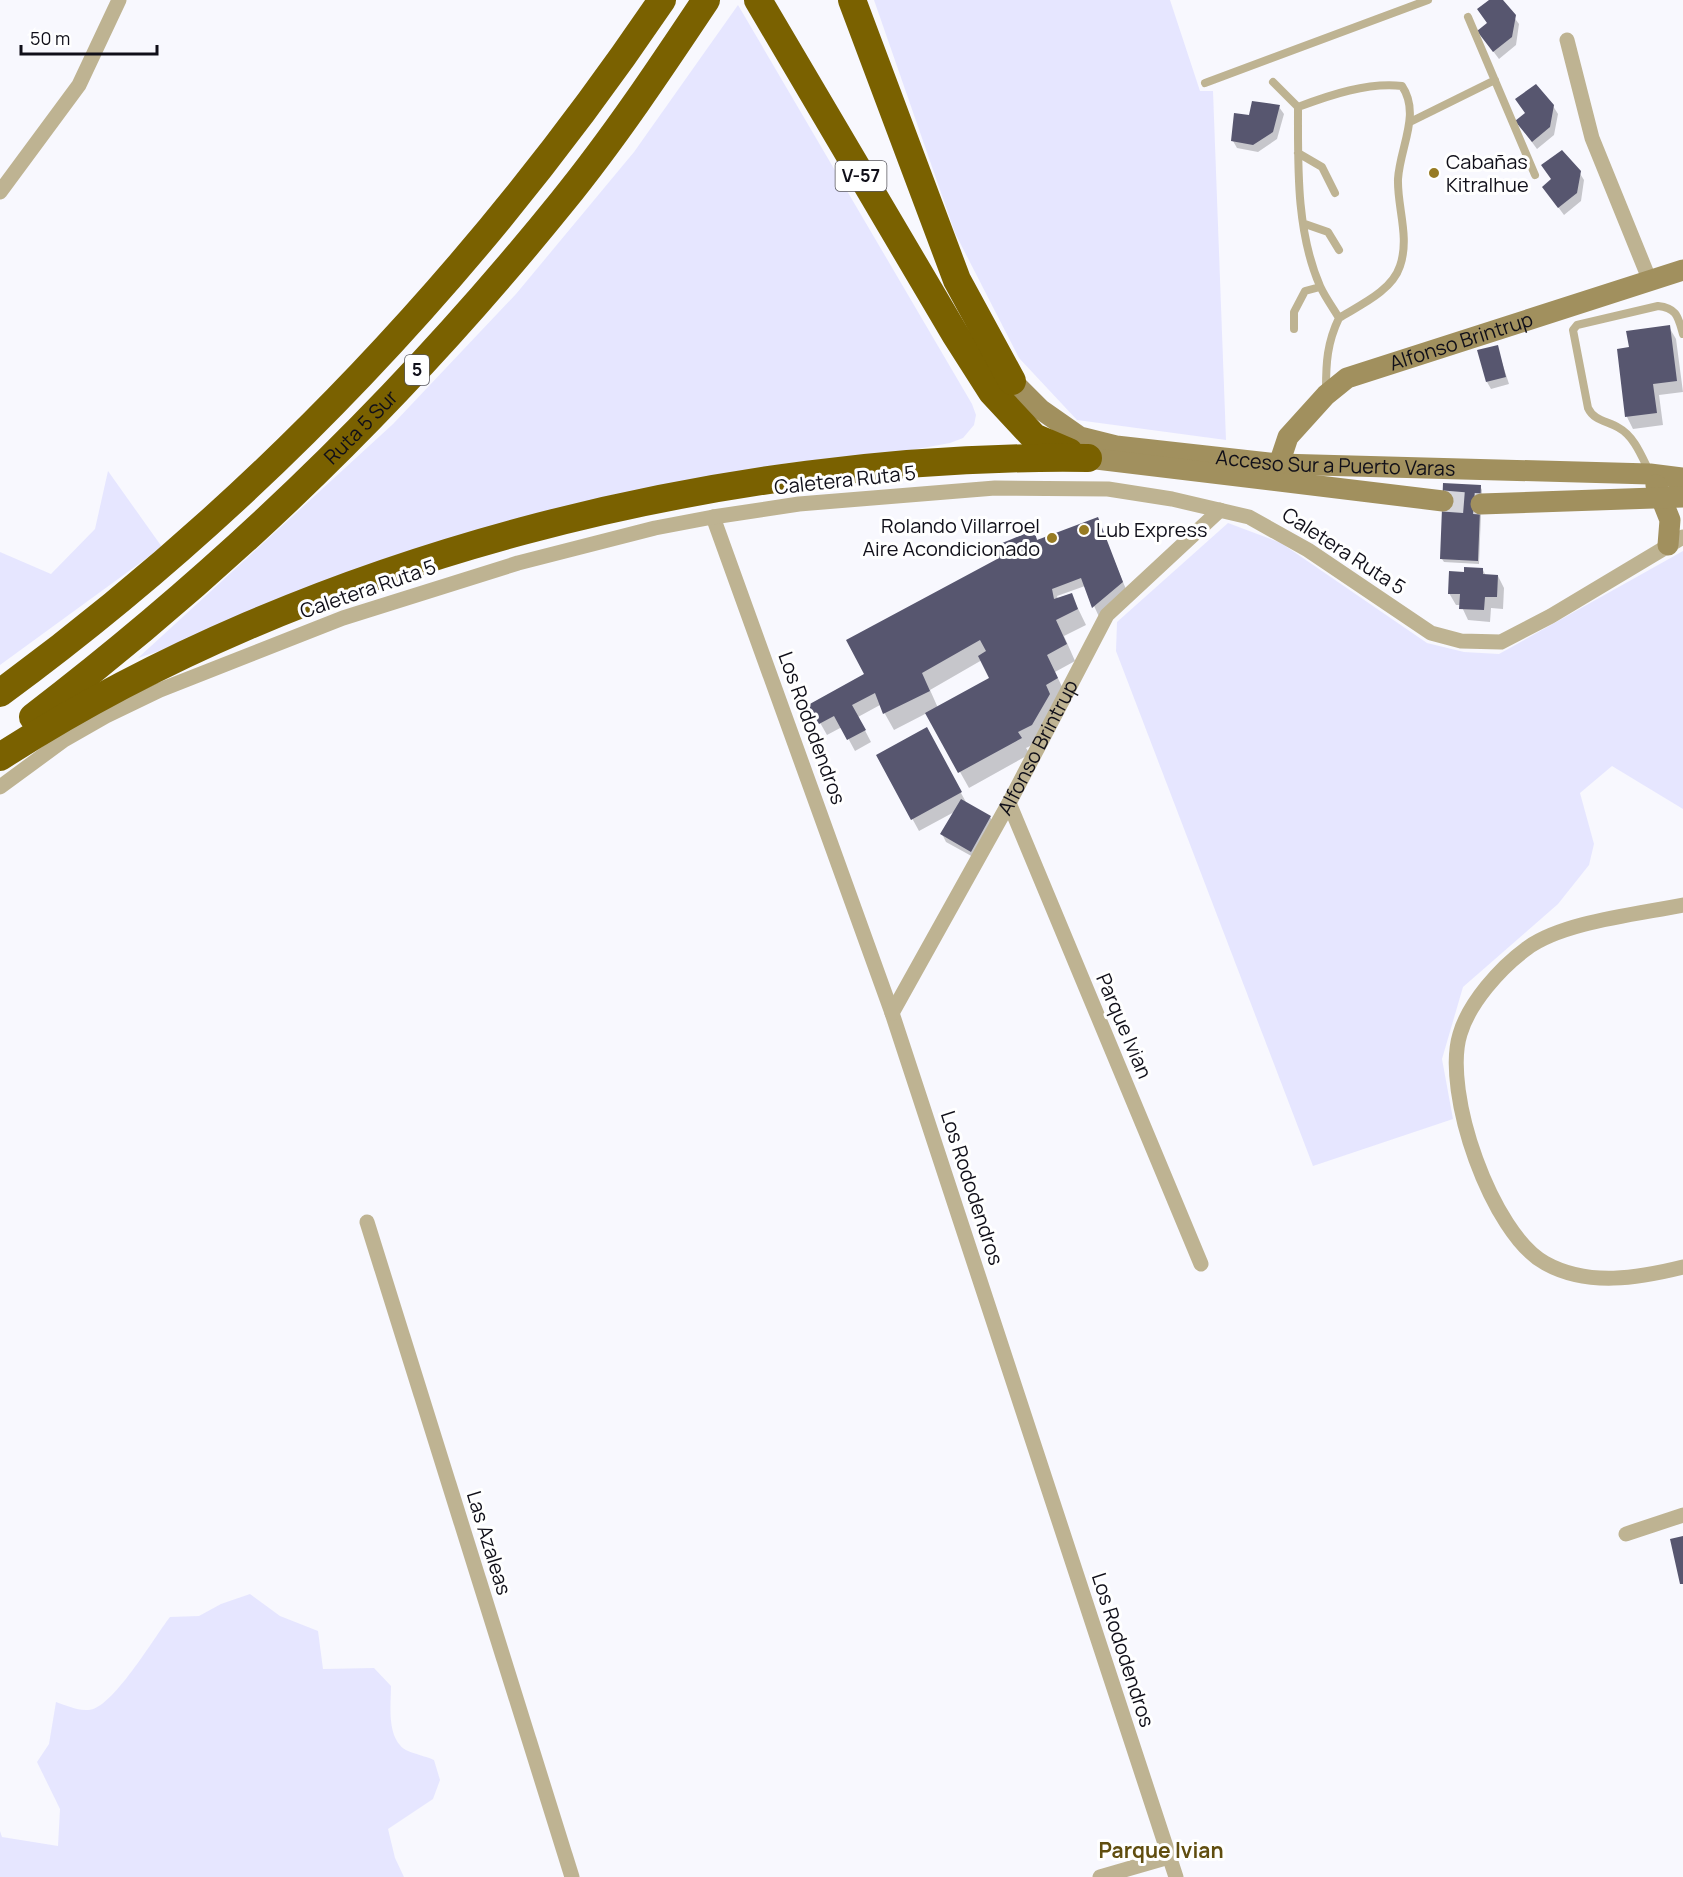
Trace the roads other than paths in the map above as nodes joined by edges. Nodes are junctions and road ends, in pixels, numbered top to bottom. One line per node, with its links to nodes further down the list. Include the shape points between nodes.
1 (118, 0): 16 (street, via 79,86)
2 (663, 0): 39 (highway, Ruta 5 Sur / 5, via 593,100 507,211 346,391 172,558)
3 (706, 0): 40 (highway, Ruta 5 Sur / 5, via 564,200 403,385 212,570)
4 (852, 0): 27 (highway, via 957,280)
5 (1428, 0): 11 (lane)
6 (763, 9): 25 (highway, V-57)
7 (1468, 17): 9 (lane)
8 (1567, 40): 21 (street, via 1592,138)
9 (1495, 80): 13 (lane); 15 (lane)
10 (1273, 82): 12 (lane)
11 (1205, 83)
12 (1298, 107): 13 (lane, via 1327,96 1378,86 1402,86 1410,98); 14 (lane)
13 (1410, 122): 23 (lane, via 1398,180 1404,236 1400,266 1389,285)
14 (1298, 153): 17 (lane, via 1322,167); 18 (lane)
15 (1535, 175)
16 (0, 192)
17 (1335, 193)
18 (1305, 224): 19 (lane, via 1328,232); 22 (lane, via 1310,258)
19 (1339, 250)
20 (1683, 270): 21 (main road, Alfonso Brintrup)
21 (1650, 280): 28 (main road, Alfonso Brintrup, via 1347,378)
22 (1320, 287): 23 (lane); 24 (lane, via 1305,291 1297,303)
23 (1339, 318): 28 (lane, via 1329,338)
24 (1294, 329)
25 (955, 334): 27 (highway, V-57); 29 (highway, V-57, via 992,392 1034,437)
26 (1683, 334): 31 (lane, via 1677,313 1670,307 1658,306 1577,325 1573,330 1587,408 1592,416 1621,428)
27 (1012, 381): 30 (main road, Acceso Sur a Puerto Varas / V-57, via 1040,409 1080,437 1116,446)
28 (1326, 395): 30 (main road, Alfonso Brintrup, via 1287,437)
29 (1088, 458): 34 (main road, Acceso Sur a Puerto Varas / V-57); 41 (highway, via 1019,457 807,475 685,495 518,533 339,590 205,644 100,696)
30 (1279, 464): 31 (main road, Acceso Sur a Puerto Varas / V-57)
31 (1650, 474): 32 (main road, Acceso Sur a Puerto Varas / V-57); 33 (main road)
32 (1683, 478)
33 (1673, 497): 35 (main road); 38 (main road, via 1670,520)
34 (1443, 501)
35 (1480, 504)
36 (1220, 510): 37 (street, Caletera Ruta 5, via 1108,489 1063,486 799,504); 38 (street, Caletera Ruta 5, via 1249,517 1273,529 1431,633 1461,641 1501,642); 43 (street, Alfonso Brintrup, via 1107,615)
37 (713, 517): 42 (street, Caletera Ruta 5, via 518,563 343,618 160,690 117,711 64,740); 45 (street, Los Rododendros)
38 (1676, 541)
39 (0, 693)
40 (0, 742)
41 (0, 757)
42 (0, 787)
43 (1009, 803): 45 (street, Alfonso Brintrup); 47 (street, Parque Ivian)
44 (1683, 905): 48 (street, via 1563,931 1526,949 1492,983 1464,1023 1456,1072 1468,1134 1490,1191 1515,1238 1535,1257 1568,1272 1612,1279 1648,1276)
45 (892, 1013): 51 (street, Los Rododendros)
46 (367, 1222): 52 (street, Las Azaleas)
47 (1201, 1264)
48 (1683, 1267)
49 (1683, 1515): 50 (street)
50 (1626, 1534)
51 (1170, 1857): 53 (street); 54 (street, Los Rododendros)
52 (572, 1877)
53 (1100, 1877)
54 (1176, 1877)

